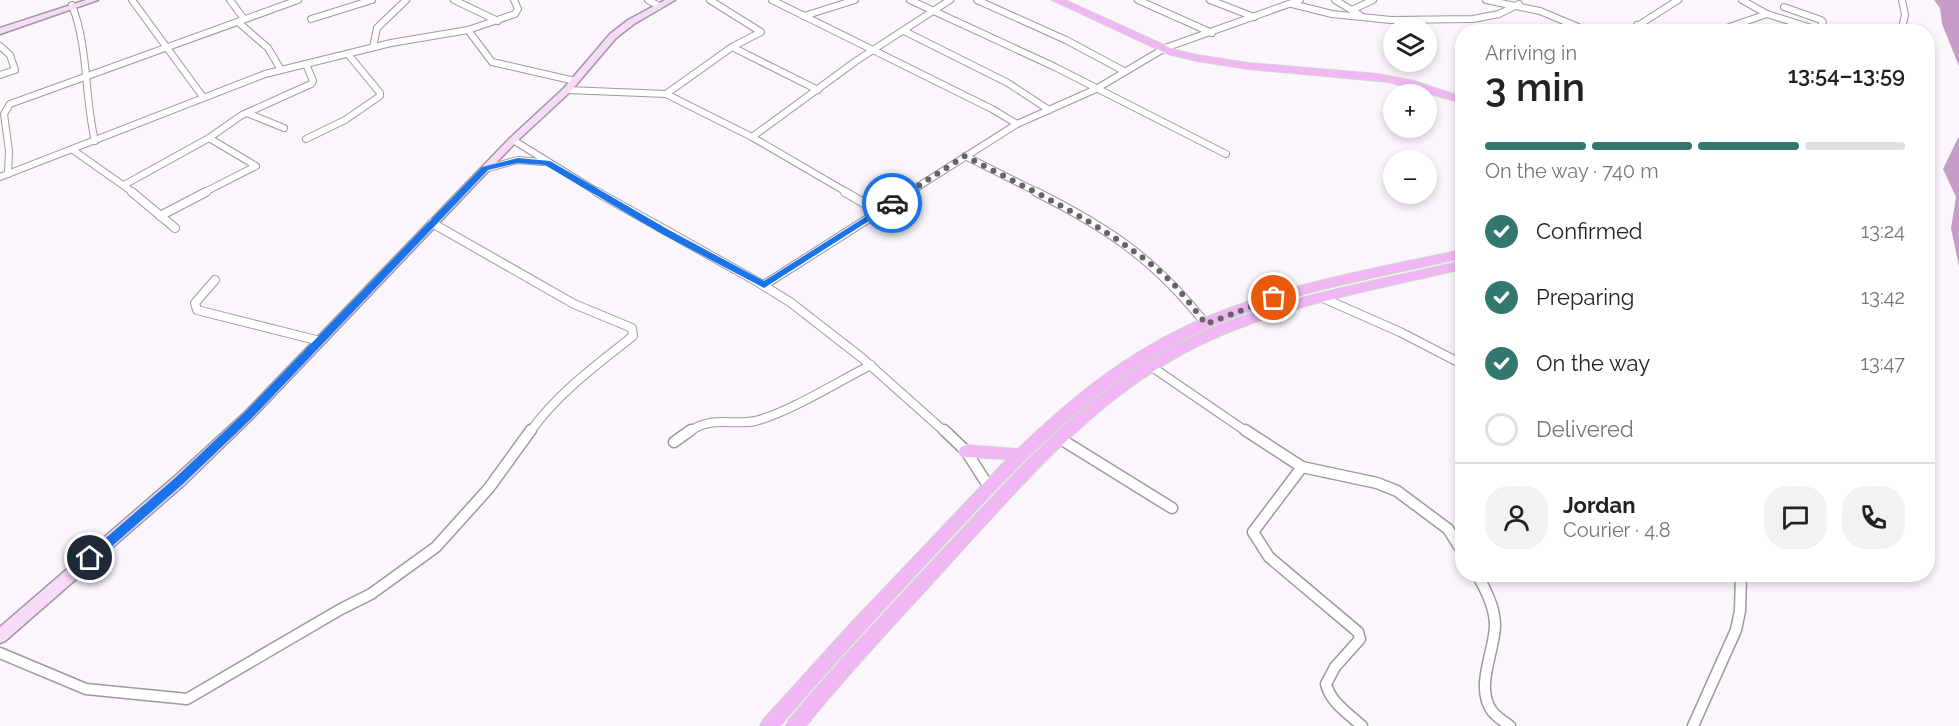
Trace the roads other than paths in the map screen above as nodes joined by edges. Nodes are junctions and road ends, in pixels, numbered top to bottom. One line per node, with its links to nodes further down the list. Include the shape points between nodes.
1 (86, 0): 33 (main road)
2 (94, 0): 33 (main road)
3 (132, 0): 57 (street)
4 (230, 0): 43 (street)
5 (298, 0): 43 (street)
6 (372, 0): 42 (street)
7 (406, 0): 58 (street, via 382,21)
8 (454, 0): 44 (street)
9 (514, 0): 44 (street, via 518,9 515,14)
10 (671, 0): 30 (main road)
11 (710, 0): 59 (street, via 761,32)
12 (772, 0): 39 (street)
13 (855, 0): 39 (street)
14 (910, 0): 37 (street)
15 (950, 0): 37 (street)
16 (976, 0): 64 (street)
17 (1057, 0): 56 (main road)
18 (1070, 0): 56 (main road)
19 (1138, 0): 54 (street)
20 (1210, 0): 41 (street)
21 (1270, 0): 34 (street)
22 (1300, 0): 31 (street)
23 (1335, 0): 36 (street)
24 (1373, 0): 36 (street)
25 (1486, 0): 29 (street)
26 (1678, 0): 46 (street)
27 (1742, 0): 38 (street)
28 (1902, 0): 50 (street)
29 (1508, 1): 32 (street)
30 (654, 3): 67 (main road, via 613,36)
31 (1291, 3): 34 (street); 40 (street, via 1332,14)
32 (1519, 4): 40 (street, via 1499,14 1473,19 1391,20); 45 (street)
33 (73, 6): 51 (main road); 66 (street)
34 (1281, 7): 41 (street)
35 (1784, 7): 49 (street)
36 (1352, 10): 40 (street)
37 (933, 11): 53 (street); 68 (street)
38 (1767, 14): 47 (street); 48 (street)
39 (804, 16): 60 (street)
40 (1363, 16)
41 (1254, 17): 54 (street)
42 (311, 19)
43 (241, 20): 57 (street); 63 (street, via 251,34 269,46)
44 (498, 21): 52 (street)
45 (1576, 24)
46 (1639, 24)
47 (1736, 24)
48 (1799, 24)
49 (1823, 24)
50 (1903, 24)
51 (0, 30)
52 (468, 30): 58 (street); 67 (street, via 492,62)
53 (904, 31): 60 (street); 74 (street, via 1008,83)
54 (1212, 33): 56 (street)
55 (0, 46): 65 (street, via 10,55 15,70)
56 (1170, 46): 64 (street); 70 (main road, via 1223,59 1396,74); 73 (main road, via 1189,57 1238,66 1377,77)
57 (166, 47): 66 (street); 72 (street)
58 (373, 47): 61 (street)
59 (732, 47): 69 (street); 71 (street)
60 (872, 51): 69 (street); 76 (street)
61 (348, 54): 62 (street); 80 (street, via 380,96)
62 (306, 64): 63 (street); 75 (street, via 311,84)
63 (281, 70): 72 (street)
64 (1124, 71): 68 (street)
65 (0, 75)
66 (85, 75): 82 (street); 88 (street, via 7,106 4,114)
67 (571, 86): 71 (street); 81 (main road)
68 (1096, 89): 74 (street); 84 (street)
69 (818, 90): 78 (street)
70 (1455, 91)
71 (666, 94): 78 (street)
72 (203, 97): 82 (street)
73 (1455, 98)
74 (1049, 110): 76 (street)
75 (247, 114): 77 (street); 79 (street)
76 (1017, 124): 85 (street)
77 (284, 128)
78 (752, 137): 91 (street)
79 (209, 138): 90 (street); 92 (street, via 256,166)
80 (306, 139)
81 (513, 140): 86 (street); 87 (main road)
82 (94, 141): 83 (street)
83 (73, 150): 88 (street); 90 (street)
84 (1226, 154)
85 (965, 156): 91 (street); 100 (street, via 1119,239 1166,277)
86 (547, 162): 87 (street, via 518,160); 98 (street)
87 (485, 169): 93 (main road)
88 (8, 174): 89 (street)
89 (0, 177)
90 (124, 185): 92 (street)
91 (879, 212): 98 (street)
92 (160, 216): 94 (street)
93 (432, 224): 101 (main road); 116 (street, via 574,304 633,331 633,336 582,376 539,419 489,488 436,547 372,594 187,699 86,688)
94 (175, 228)
95 (1455, 256): 100 (main road, via 1274,298)
96 (1455, 268): 99 (main road)
97 (215, 280): 101 (street, via 195,303 197,310)
98 (764, 285): 103 (street)
99 (1323, 298): 102 (street); 104 (main road, via 1221,330)
100 (1206, 324): 108 (main road, via 1101,382)
101 (320, 341): 115 (main road, via 179,481)
102 (1455, 360)
103 (871, 365): 106 (street, via 754,422 699,424); 107 (street)
104 (1152, 367): 105 (main road, via 1112,392); 109 (street)
105 (1059, 438): 111 (street); 118 (main road)
106 (674, 442)
107 (966, 451): 108 (main road); 110 (street)
108 (1018, 455): 110 (main road)
109 (1302, 467): 112 (street, via 1397,491 1448,529); 119 (street, via 1253,532 1269,556 1358,632 1360,639 1325,679 1324,688 1331,700)
110 (989, 487): 117 (main road, via 828,656)
111 (1172, 508)
112 (1455, 540)
113 (1481, 582): 120 (street, via 1496,622 1486,697 1491,710)
114 (1741, 582): 121 (street, via 1736,630)
115 (0, 636)
116 (0, 653)
117 (769, 726)
118 (795, 726)
119 (1362, 726)
120 (1510, 726)
121 (1693, 726)

